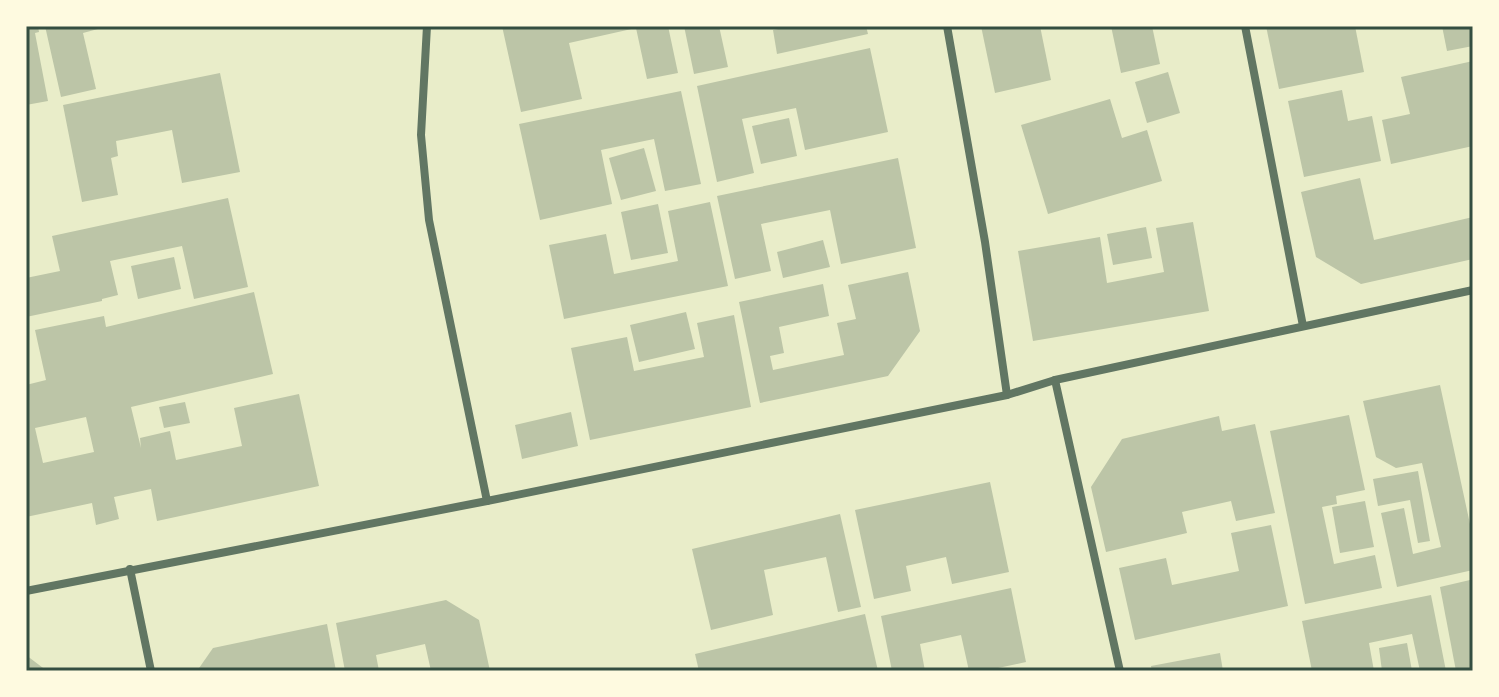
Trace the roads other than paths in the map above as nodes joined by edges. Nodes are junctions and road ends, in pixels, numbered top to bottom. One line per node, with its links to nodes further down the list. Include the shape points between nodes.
1 (427, 26): 8 (street, via 421,135 429,220)
2 (947, 26): 7 (street)
3 (1245, 26): 5 (street)
4 (1473, 290): 5 (street)
5 (1303, 326): 6 (street)
6 (1055, 380): 7 (street); 12 (street)
7 (1007, 395): 8 (street)
8 (487, 501): 9 (street)
9 (130, 569): 10 (street); 11 (street)
10 (26, 591)
11 (151, 671)
12 (1120, 671)

